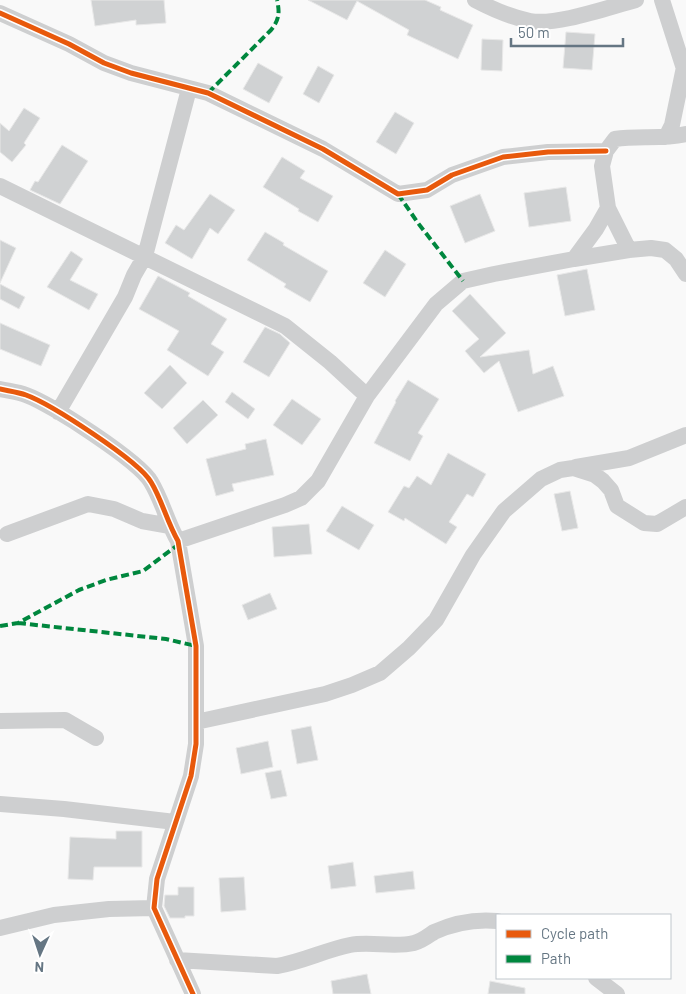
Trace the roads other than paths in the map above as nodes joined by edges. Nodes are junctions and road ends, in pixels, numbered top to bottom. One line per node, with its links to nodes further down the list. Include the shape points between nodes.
1 (475, 0): 2 (street, via 497,11 531,21 561,20)
2 (636, 0)
3 (662, 0): 5 (street)
4 (0, 13): 6 (street, via 104,63)
5 (685, 71): 8 (street)
6 (189, 89): 9 (street, via 208,93 323,149 398,194 427,190 452,175 503,157); 13 (street)
7 (686, 134): 8 (street)
8 (666, 137): 9 (street, via 615,139)
9 (606, 150): 11 (street, via 602,166)
10 (0, 186): 13 (street)
11 (608, 208): 12 (street); 14 (street)
12 (629, 250): 14 (street); 15 (street, via 665,250)
13 (145, 256): 17 (street, via 285,326); 18 (street, via 125,297)
14 (574, 259): 17 (street, via 463,281 436,304)
15 (686, 274)
16 (0, 389): 18 (street, via 27,395)
17 (367, 396): 26 (street, via 326,469 301,498)
18 (58, 412): 24 (street, via 131,461 151,481)
19 (686, 436): 20 (street)
20 (619, 460): 21 (street); 22 (street)
21 (573, 468): 22 (street, via 594,475); 28 (street, via 541,479 504,511 473,555 436,620 380,673 325,694)
22 (611, 490): 23 (street, via 617,506 644,523 657,524)
23 (686, 507)
24 (170, 526): 25 (street, via 88,504); 26 (street)
25 (6, 534)
26 (178, 541): 28 (street, via 196,646)
27 (0, 721): 29 (street, via 65,720)
28 (196, 722): 31 (street, via 195,758)
29 (96, 738)
30 (0, 804): 31 (street)
31 (176, 822): 32 (street, via 157,880)
32 (154, 908): 34 (street, via 54,915); 35 (street)
33 (496, 921): 35 (street, via 455,924 417,942 397,946 352,945 277,966)
34 (0, 928)
35 (177, 960): 37 (street)
36 (597, 979): 38 (street)
37 (193, 994)
38 (617, 994)

